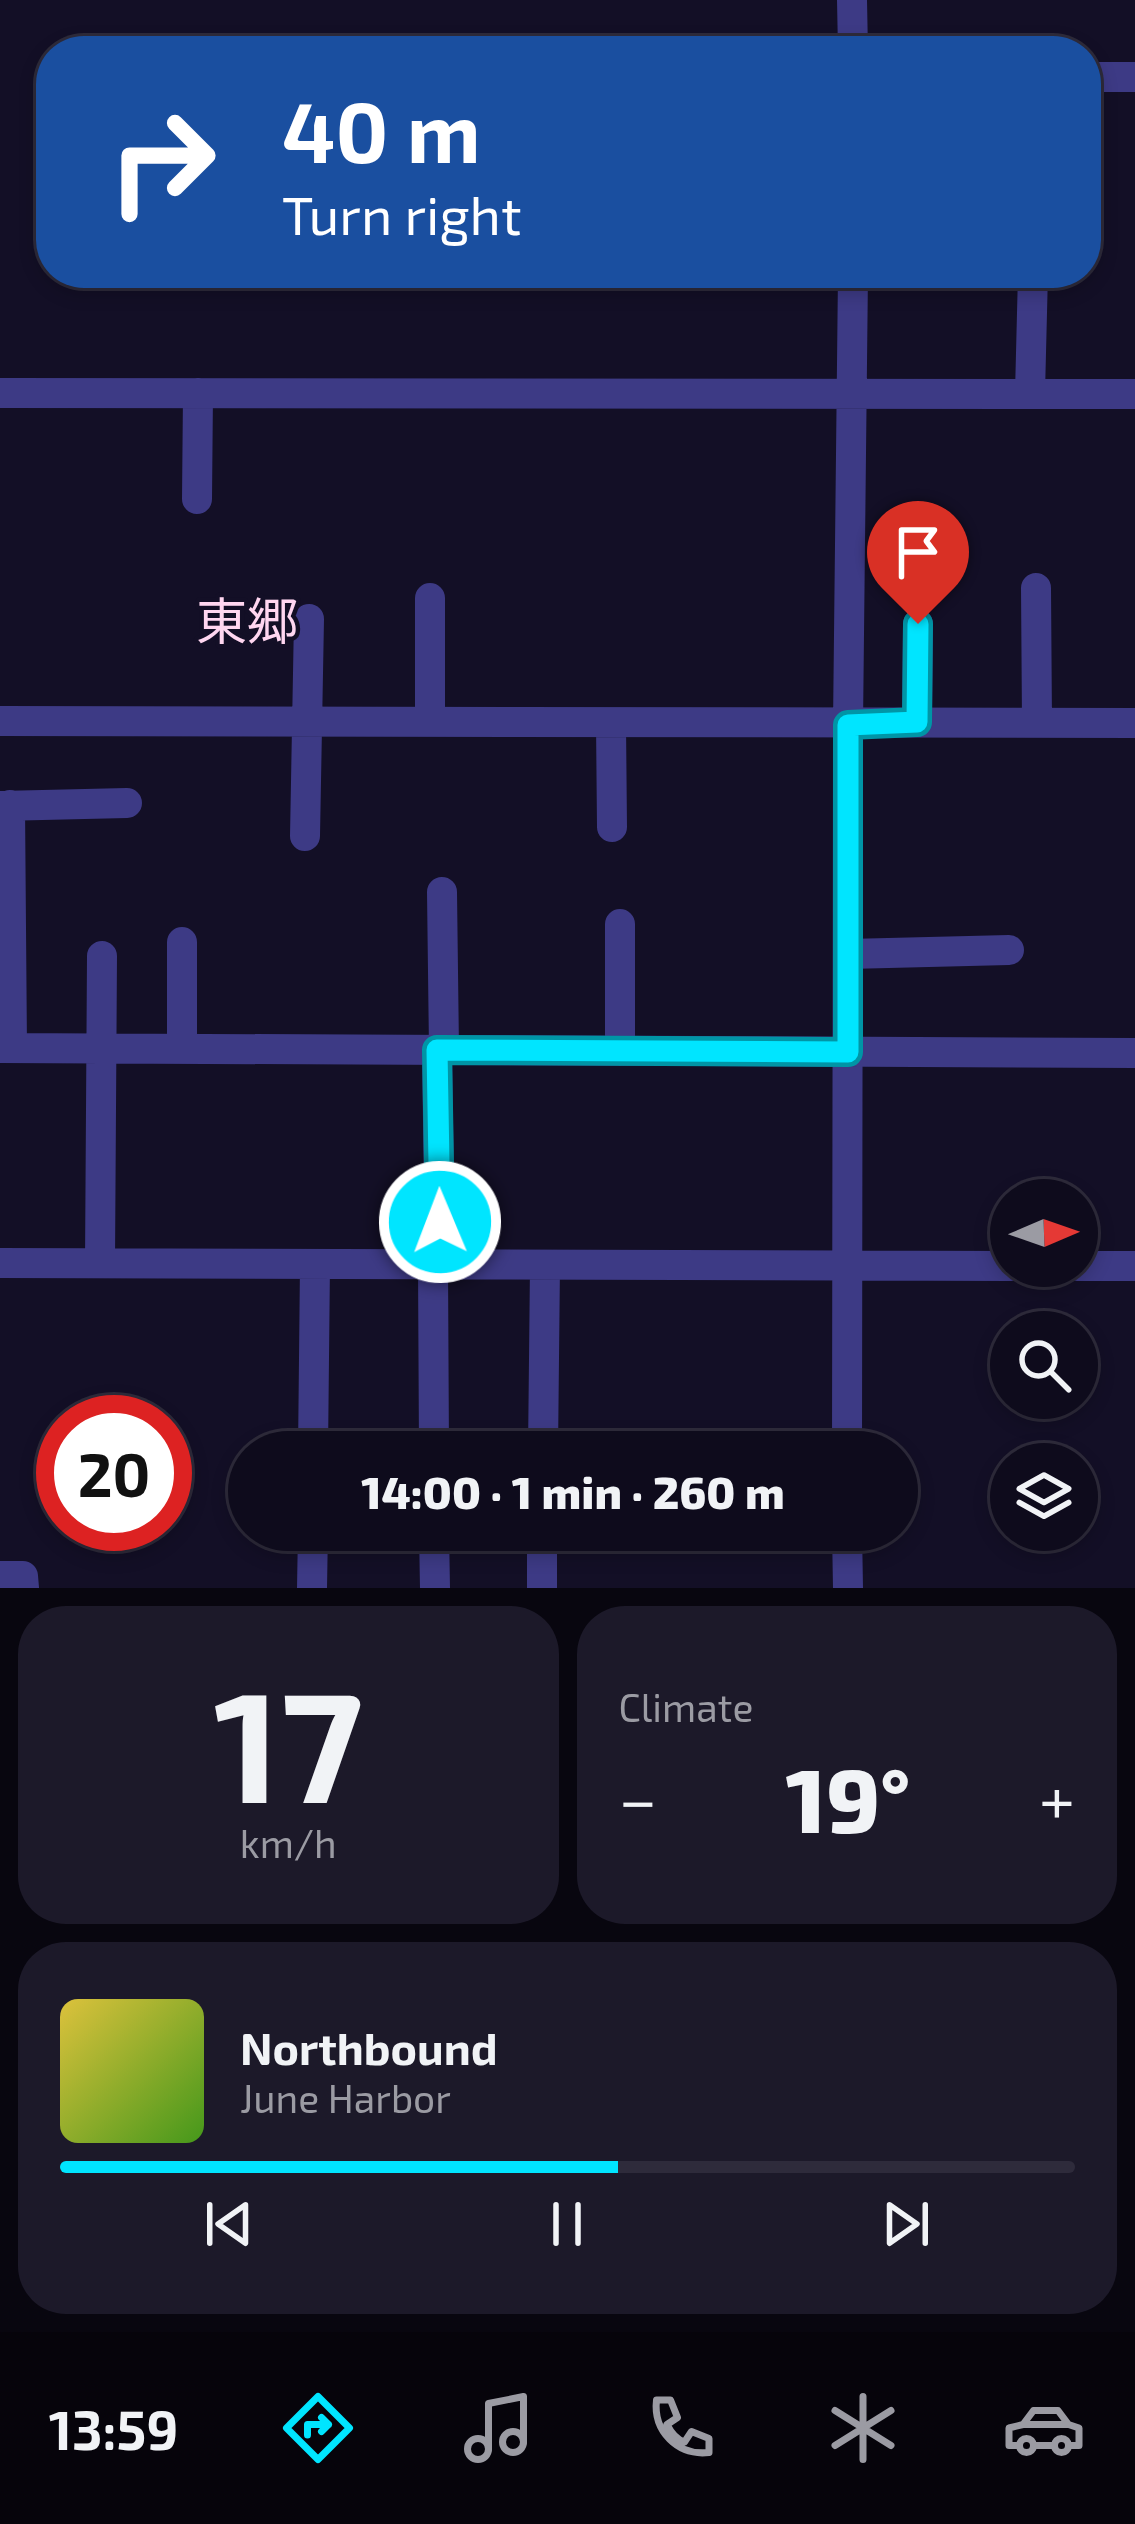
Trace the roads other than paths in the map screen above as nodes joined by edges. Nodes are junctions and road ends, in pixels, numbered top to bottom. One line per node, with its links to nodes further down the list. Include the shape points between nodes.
1 (852, 0): 2 (street)
2 (853, 36)
3 (1101, 77): 4 (street)
4 (1135, 77)
5 (853, 288): 8 (street)
6 (1033, 288): 10 (street)
7 (198, 392): 8 (street); 9 (street); 12 (street)
8 (853, 392): 10 (street); 24 (street)
9 (0, 393)
10 (1030, 393): 11 (street)
11 (1135, 394)
12 (197, 499)
13 (1036, 587): 21 (street)
14 (430, 598): 19 (street)
15 (309, 620): 18 (street)
16 (918, 624): 20 (street)
17 (0, 721): 18 (street)
18 (307, 721): 19 (street); 28 (street)
19 (430, 722): 22 (street)
20 (917, 722): 21 (street); 24 (street)
21 (1037, 722): 23 (street)
22 (611, 723): 24 (street); 27 (street)
23 (1135, 723)
24 (848, 725): 33 (street)
25 (127, 803): 26 (street)
26 (5, 806): 35 (street)
27 (612, 827)
28 (305, 836)
29 (442, 892): 38 (street)
30 (620, 924): 39 (street)
31 (182, 943): 37 (street)
32 (1009, 950): 33 (street)
33 (848, 954): 40 (street)
34 (102, 956): 36 (street)
35 (6, 1048): 36 (street)
36 (102, 1049): 37 (street); 43 (street)
37 (182, 1049): 38 (street)
38 (441, 1050): 39 (street); 45 (street)
39 (620, 1051): 40 (street)
40 (848, 1052): 41 (street); 47 (street)
41 (1135, 1053)
42 (0, 1263): 43 (street)
43 (100, 1263): 44 (street)
44 (315, 1264): 45 (street); 51 (street)
45 (437, 1265): 46 (street); 52 (street)
46 (545, 1265): 47 (street); 53 (street)
47 (847, 1266): 48 (street); 54 (street)
48 (990, 1266)
49 (1098, 1266): 50 (street)
50 (1135, 1266)
51 (314, 1431)
52 (434, 1431)
53 (543, 1431)
54 (847, 1431)
55 (313, 1551): 61 (street)
56 (434, 1551): 62 (street)
57 (542, 1551): 63 (street)
58 (848, 1551): 64 (street)
59 (0, 1576): 60 (street, via 23,1576)
60 (24, 1588)
61 (312, 1588)
62 (435, 1588)
63 (542, 1588)
64 (848, 1588)

